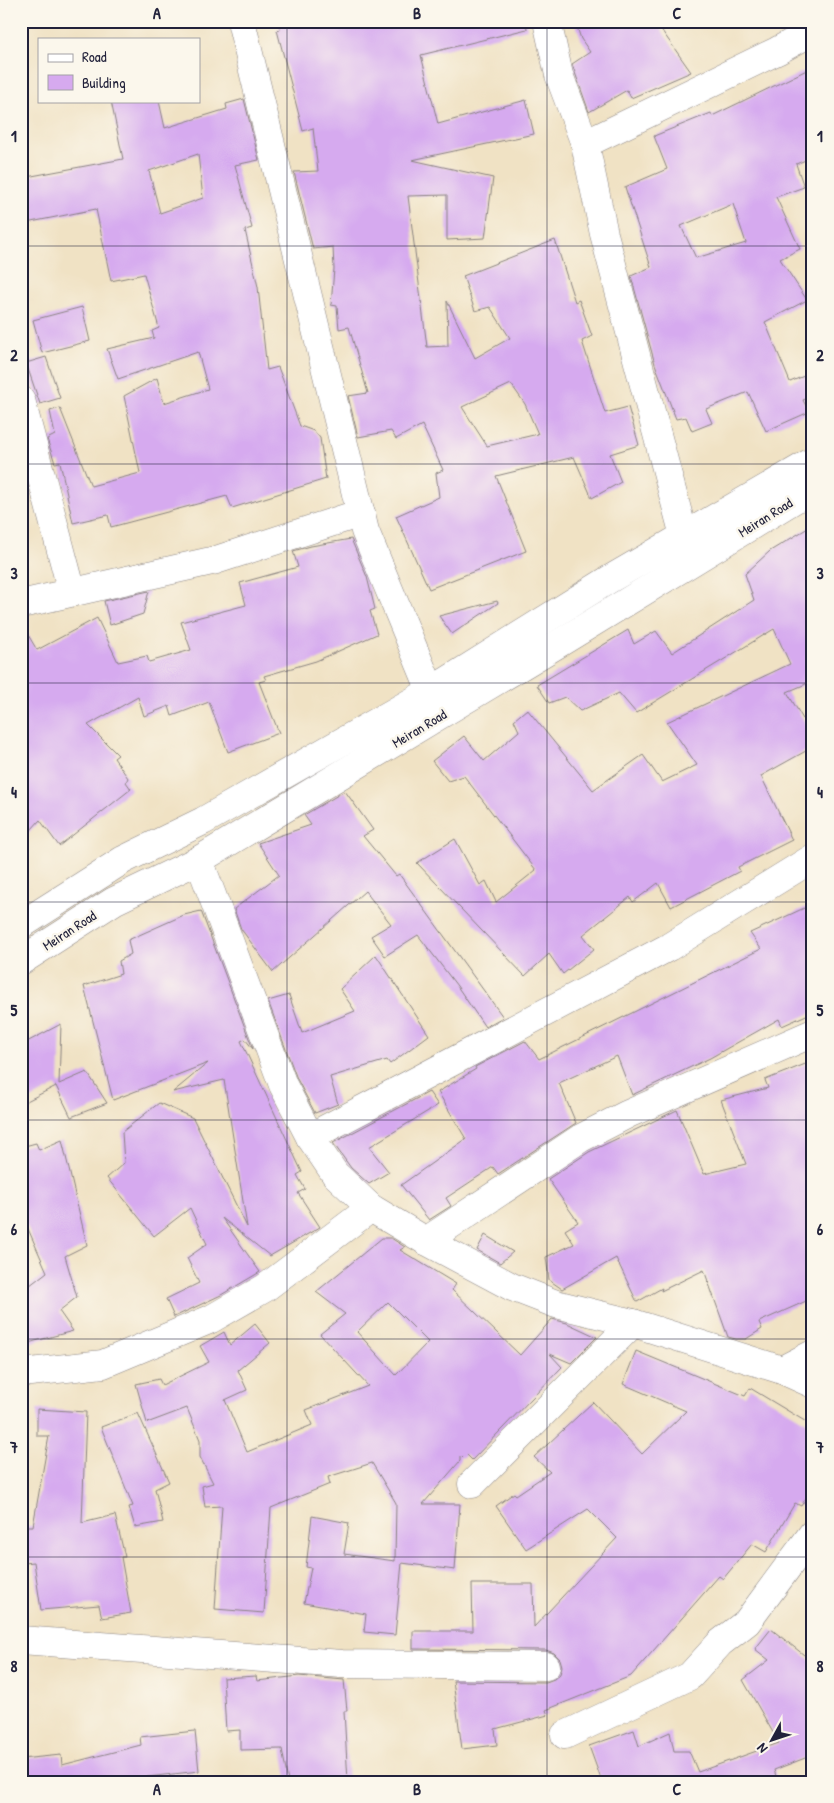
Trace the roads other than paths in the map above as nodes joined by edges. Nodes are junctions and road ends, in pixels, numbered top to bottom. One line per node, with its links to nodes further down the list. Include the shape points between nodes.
1 (241, 21): 8 (street)
2 (547, 21): 4 (street, via 558,75)
3 (813, 31): 4 (street)
4 (585, 144): 9 (street, via 604,234)
5 (21, 400): 10 (street)
6 (813, 461): 9 (street, Meiran Road)
7 (813, 488): 14 (street, Meiran Road)
8 (361, 513): 10 (street, via 216,560); 12 (street, via 365,531)
9 (684, 536): 12 (street, Meiran Road)
10 (72, 592): 11 (street)
11 (21, 604)
12 (431, 691): 15 (street, Meiran Road, via 202,821 123,860)
13 (813, 858): 18 (street, via 669,947)
14 (199, 860): 16 (street, Meiran Road, via 114,901); 18 (street, via 284,1085)
15 (21, 925)
16 (21, 961)
17 (813, 1033): 20 (street, via 581,1138)
18 (310, 1137): 19 (street, via 334,1174)
19 (371, 1208): 20 (street); 24 (street, via 265,1288 211,1318 103,1364)
20 (426, 1241): 21 (street, via 530,1294)
21 (633, 1324): 23 (street); 26 (street)
22 (813, 1354): 23 (street)
23 (782, 1370): 25 (street)
24 (21, 1373)
25 (813, 1384)
26 (472, 1484)
27 (813, 1533): 30 (street, via 747,1622 720,1643 690,1676)
28 (21, 1640): 29 (street, via 342,1664)
29 (546, 1666)
30 (565, 1735)

